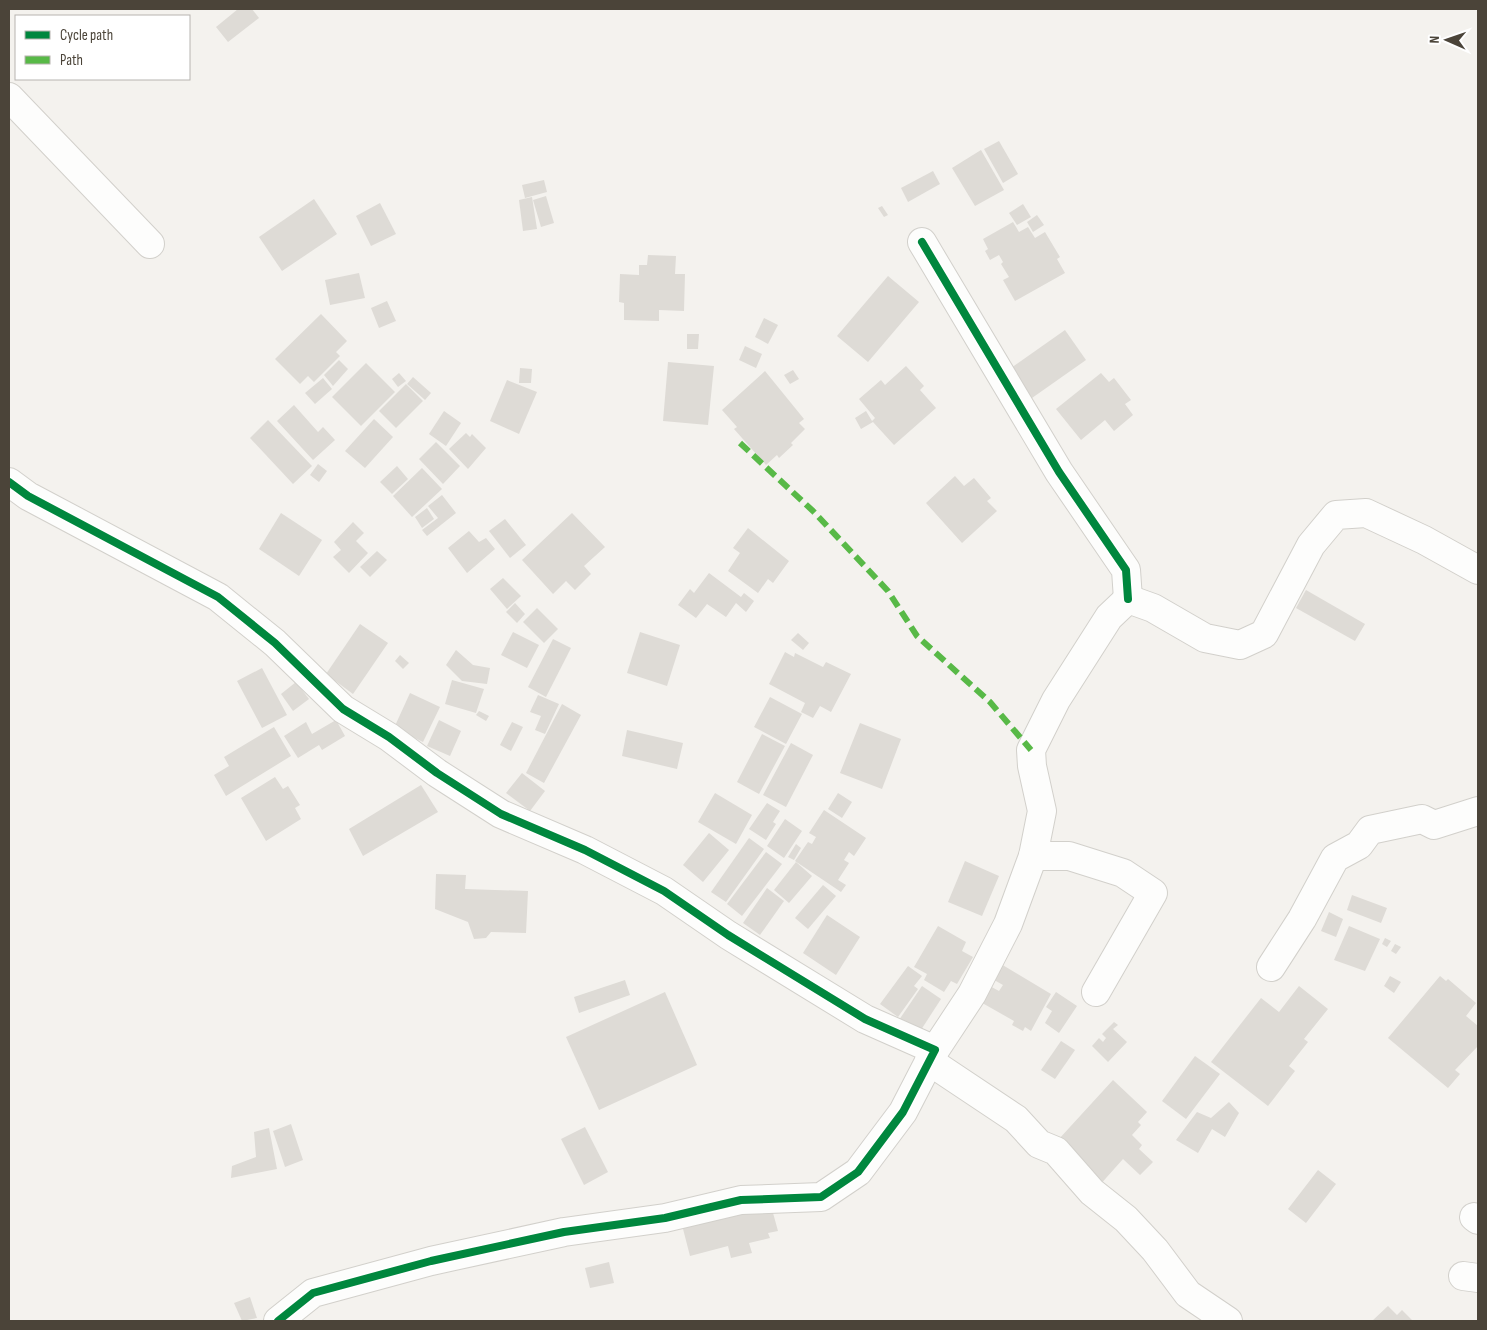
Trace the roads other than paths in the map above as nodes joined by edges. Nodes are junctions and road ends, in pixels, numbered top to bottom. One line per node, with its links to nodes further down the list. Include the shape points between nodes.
1 (9, 97): 3 (street)
2 (922, 242): 6 (street, via 1059,472 1126,570)
3 (150, 244)
4 (9, 482): 11 (street, via 28,496 218,597 275,643 343,709 501,814 585,850 664,891 728,935)
5 (1478, 570): 6 (street, via 1366,513 1336,515 1312,545 1264,634 1240,645 1206,638 1153,608)
6 (1128, 599): 8 (street, via 1109,618 1056,700 1031,750 1042,810)
7 (1478, 811): 9 (street, via 1434,825 1422,819 1370,830 1359,845 1335,858)
8 (1033, 856): 10 (street, via 1069,856 1123,873 1153,893); 11 (street, via 1003,932 972,994)
9 (1272, 967)
10 (1096, 992)
11 (932, 1056): 12 (street, via 903,1112 858,1172 821,1197 741,1200 665,1218 564,1232 432,1261 313,1293); 13 (street, via 1016,1119 1039,1144 1056,1151 1092,1192 1126,1219 1155,1250 1188,1294)
12 (278, 1321)
13 (1228, 1321)

